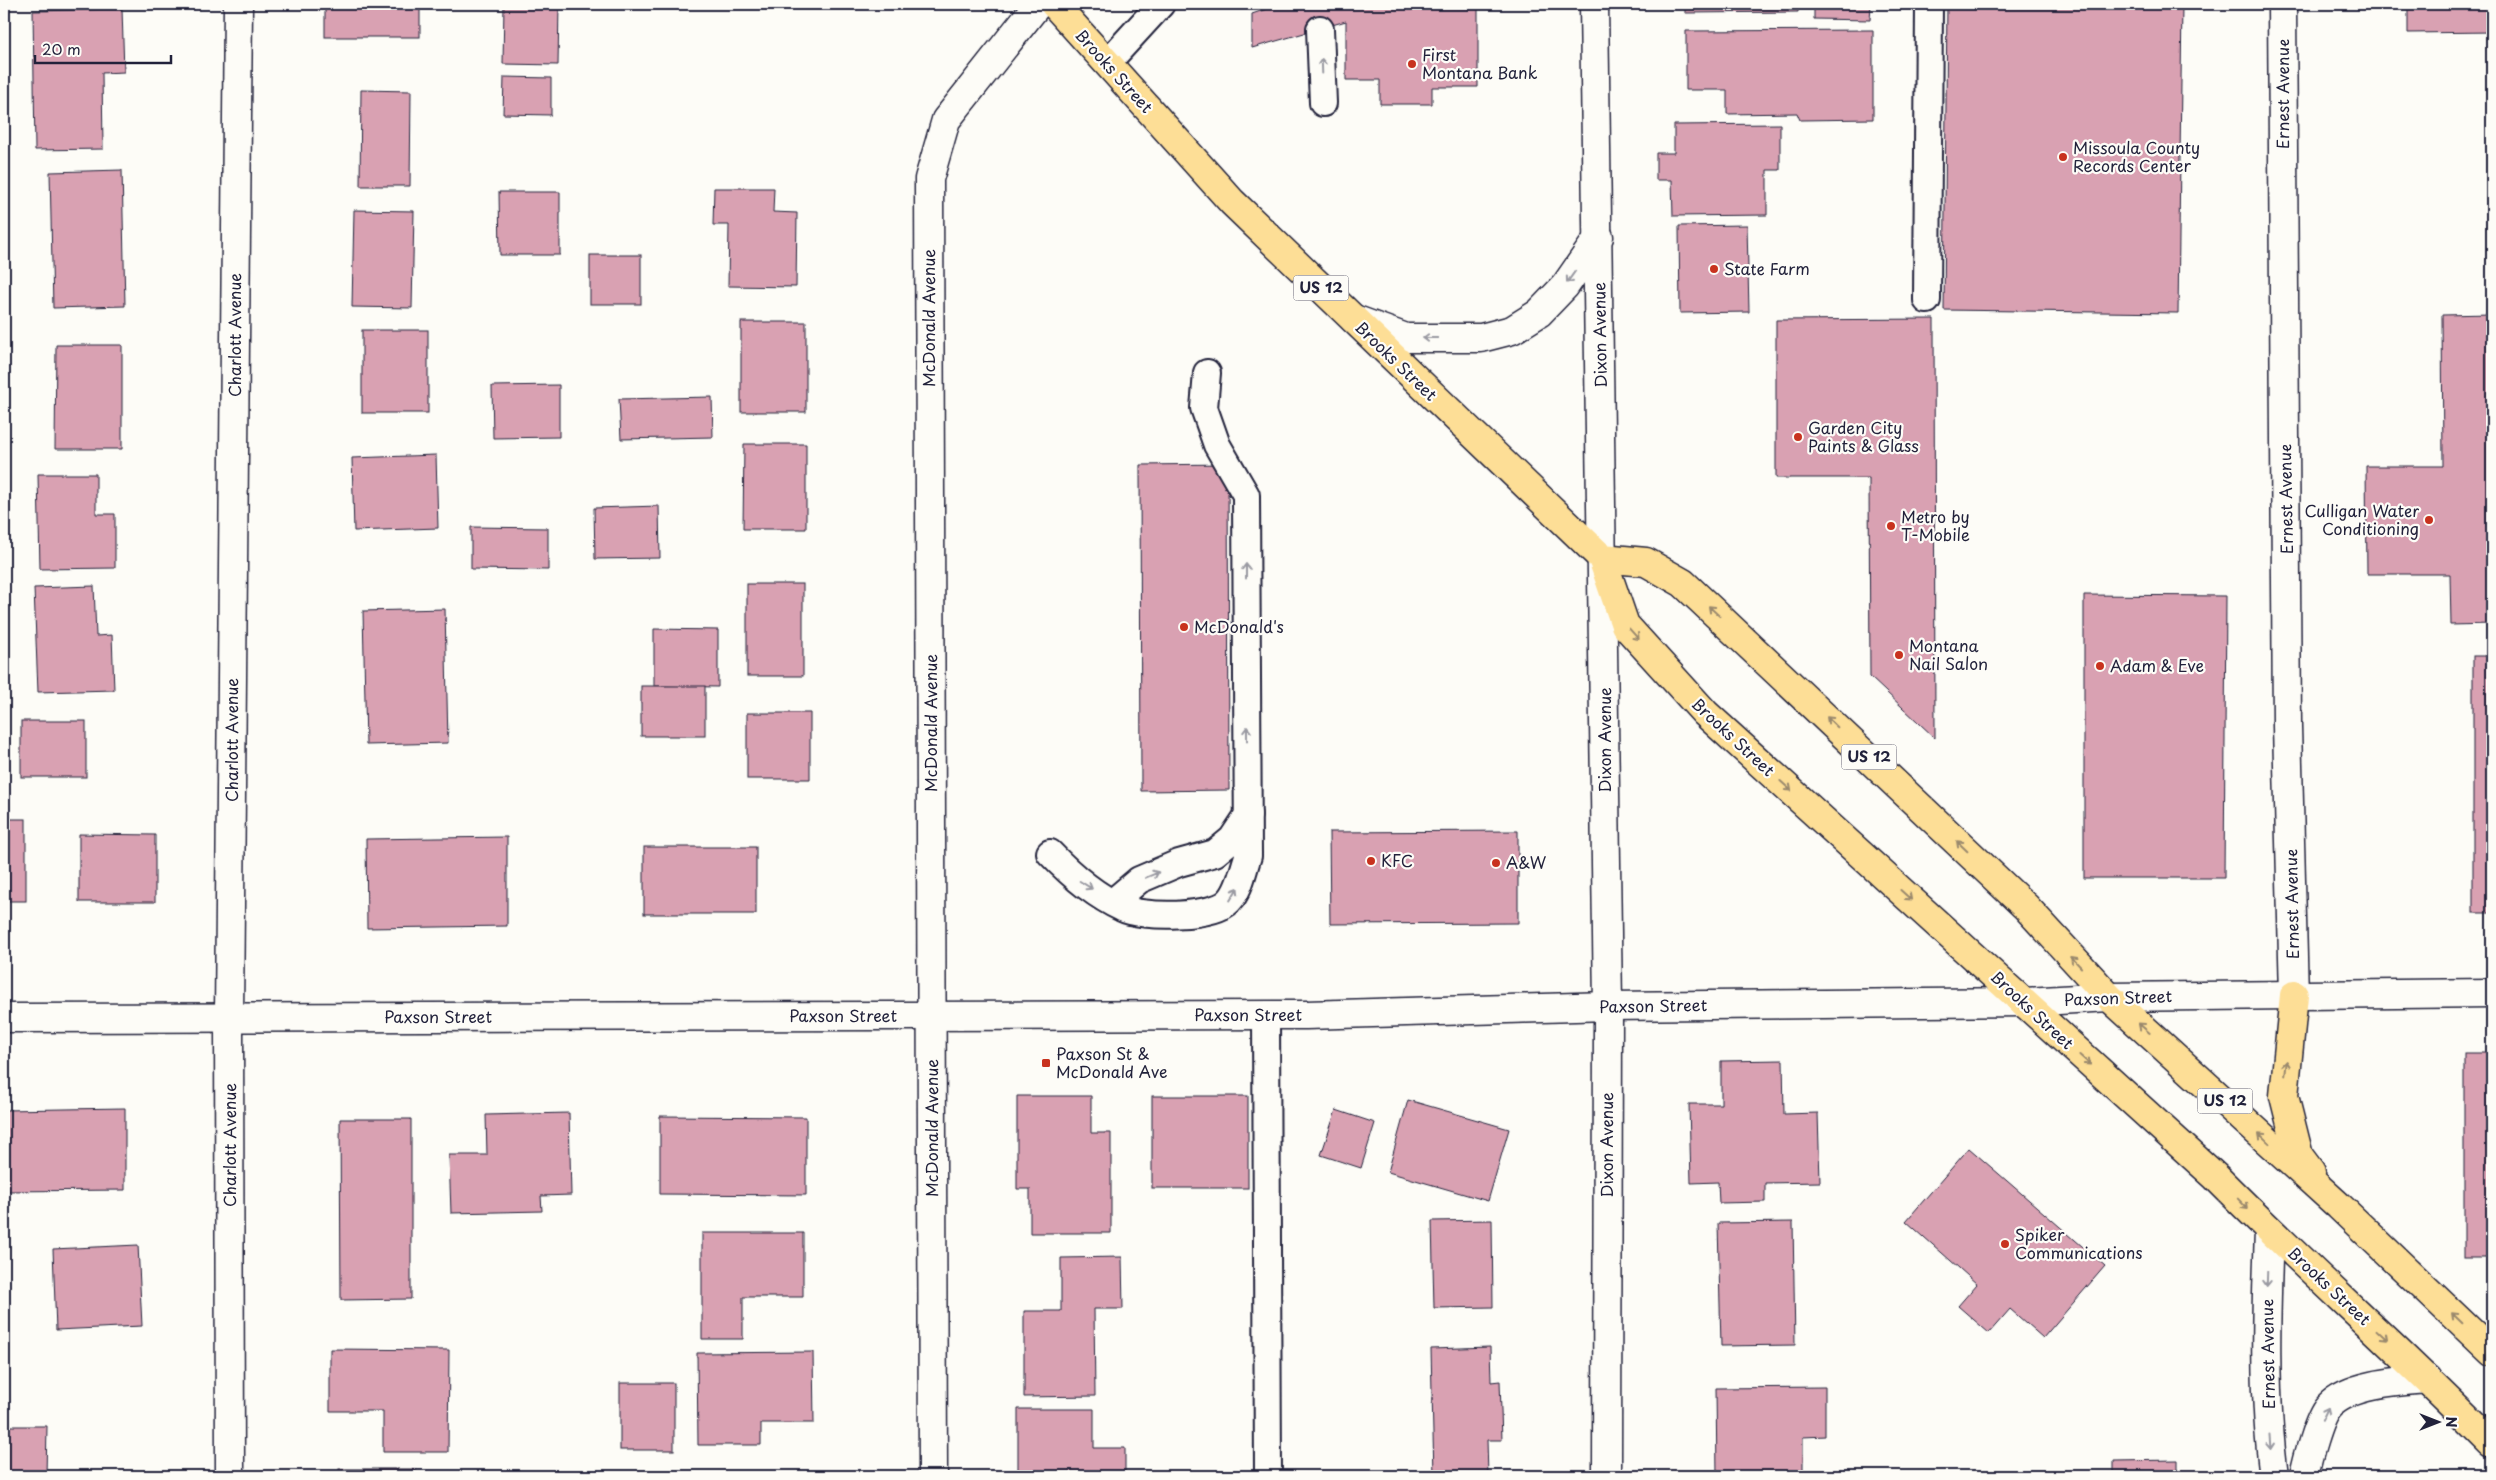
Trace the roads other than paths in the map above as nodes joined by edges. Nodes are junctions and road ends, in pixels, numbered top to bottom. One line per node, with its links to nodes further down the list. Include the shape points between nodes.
1 (238, 4): 26 (street, Charlott Avenue)
2 (1038, 4): 25 (street, McDonald Avenue, via 946,120 929,179)
3 (1054, 4): 9 (highway, Brooks Street / US 12)
4 (1161, 4): 9 (lane)
5 (1594, 4): 11 (street, Dixon Avenue)
6 (1929, 4): 12 (lane)
7 (2282, 4): 20 (street, Ernest Avenue, via 2287,726)
8 (1320, 28): 10 (lane, one-way to 8)
9 (1107, 63): 13 (highway, Brooks Street / US 12, via 1232,202)
10 (1323, 103)
11 (1599, 237): 13 (street, one-way to 13, via 1565,286 1539,312 1512,330 1481,338 1406,338); 15 (street, Dixon Avenue)
12 (1927, 300)
13 (1354, 319): 15 (highway, Brooks Street / US 12)
14 (1208, 373): 16 (lane, one-way to 14, via 1246,495 1217,445 1204,408)
15 (1602, 558): 21 (highway, US 12, one-way to 15, via 2026,907 1683,583 1646,562); 22 (highway, Brooks Street / US 12, one-way to 22, via 1625,625 1705,713); 23 (street, Dixon Avenue)
16 (1248, 815): 18 (lane, one-way to 16, via 1139,880 1215,853 1232,839); 18 (lane, one-way to 16, via 1124,909 1168,915 1204,914 1229,902 1248,856)
17 (1050, 853): 18 (lane, one-way to 18, via 1074,878)
18 (1113, 902)
19 (2492, 993): 20 (street, Paxson Street)
20 (2294, 995): 21 (street, Paxson Street); 28 (highway, one-way to 20, via 2299,1156 2284,1096)
21 (2110, 998): 22 (street, Paxson Street); 28 (highway, US 12, one-way to 21)
22 (2025, 1002): 23 (street, Paxson Street); 29 (highway, Brooks Street / US 12, one-way to 29, via 2216,1177)
23 (1608, 1006): 24 (street, Paxson Street); 36 (street, Dixon Avenue)
24 (1266, 1015): 25 (street, Paxson Street); 35 (lane)
25 (932, 1016): 26 (street, Paxson Street); 34 (street, McDonald Avenue)
26 (229, 1017): 27 (street, Paxson Street); 33 (street, Charlott Avenue)
27 (4, 1018)
28 (2339, 1206): 30 (highway, US 12, one-way to 28)
29 (2269, 1231): 31 (highway, Brooks Street / US 12, one-way to 31); 37 (street, Ernest Avenue, one-way to 37, via 2269,1442)
30 (2492, 1352)
31 (2428, 1379): 32 (highway, Brooks Street / US 12); 38 (street, one-way to 31, via 2309,1451 2328,1407 2364,1387)
32 (2492, 1444)
33 (230, 1476)
34 (934, 1476)
35 (1268, 1476)
36 (1607, 1476)
37 (2274, 1476)
38 (2304, 1476)

